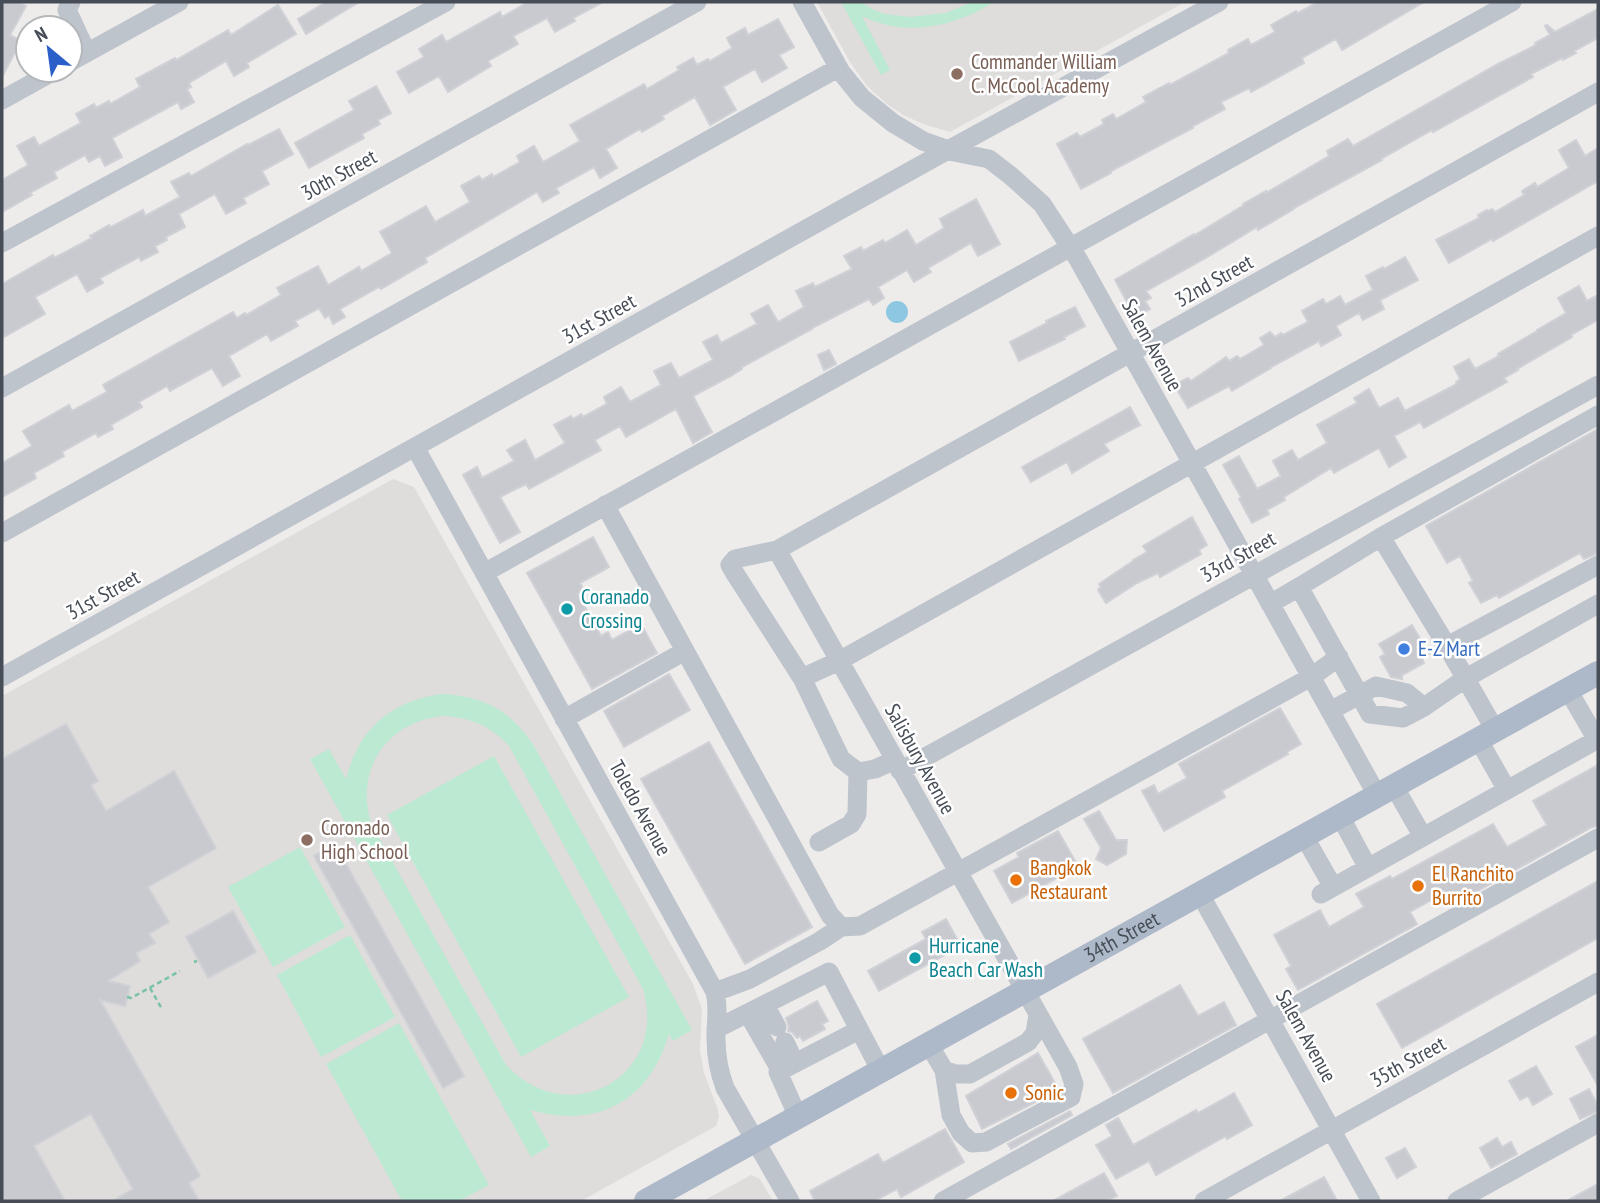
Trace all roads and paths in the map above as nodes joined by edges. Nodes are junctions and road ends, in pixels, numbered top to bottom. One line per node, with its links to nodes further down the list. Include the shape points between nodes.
1 (71, 2): 8 (street, via 67,10)
2 (179, 2): 8 (street)
3 (446, 2): 16 (street)
4 (698, 2): 20 (street, 30th Street)
5 (802, 2): 10 (street, Salem Avenue)
6 (1219, 2): 14 (street, 31st Street)
7 (1513, 2): 17 (street)
8 (88, 53): 9 (street)
9 (84, 55)
10 (838, 68): 14 (street, Salem Avenue, via 862,98 893,122); 25 (street)
11 (31, 84): 13 (street)
12 (1598, 92): 18 (street, 32nd Street)
13 (2, 100)
14 (948, 150): 17 (street, Salem Avenue, via 989,159 1011,176 1042,204); 22 (street, 31st Street)
15 (1598, 236): 23 (street)
16 (2, 243)
17 (1071, 248): 18 (street, Salem Avenue); 24 (street)
18 (1130, 354): 23 (street, Salem Avenue); 27 (street, 32nd Street)
19 (1598, 385): 30 (street, 33rd Street)
20 (2, 388)
21 (1598, 415): 26 (street)
22 (415, 447): 29 (street, Toledo Avenue); 41 (street, 31st Street)
23 (1191, 463): 30 (street, Salem Avenue); 39 (street)
24 (605, 505): 29 (street); 37 (street)
25 (2, 533)
26 (1381, 537): 31 (street); 36 (street)
27 (777, 550): 39 (street, Salisbury Avenue); 42 (street, 32nd Street, via 736,559 730,565)
28 (1598, 565): 36 (street)
29 (484, 573): 49 (street, Toledo Avenue)
30 (1254, 575): 32 (street, Salem Avenue); 52 (street, 33rd Street)
31 (1299, 587): 32 (street); 34 (street)
32 (1270, 604): 35 (street, Salem Avenue)
33 (1598, 604): 44 (street)
34 (1318, 620): 35 (street); 38 (street)
35 (1288, 636): 43 (street, Salem Avenue)
36 (1447, 646): 44 (street)
37 (685, 651): 49 (street); 64 (street, via 830,915)
38 (1339, 657): 43 (street); 46 (street)
39 (839, 661): 42 (street); 52 (street, Salisbury Avenue)
40 (1598, 673): 45 (main road, 34th Street)
41 (2, 677)
42 (802, 677): 53 (street, via 841,759)
43 (1311, 677): 48 (street, Salem Avenue); 62 (street)
44 (1466, 678): 47 (street); 50 (street)
45 (1568, 690): 50 (main road, 34th Street); 51 (street)
46 (1358, 694): 47 (street, via 1376,686 1407,693); 47 (street, via 1370,714 1403,719); 48 (street)
47 (1424, 707)
48 (1330, 711): 54 (street, Salem Avenue)
49 (564, 719): 69 (street, Toledo Avenue)
50 (1487, 735): 54 (main road, 34th Street); 55 (street)
51 (1597, 740): 55 (street)
52 (898, 765): 53 (street, 33rd Street); 62 (street, Salisbury Avenue)
53 (858, 772): 60 (street, via 857,814 851,824)
54 (1386, 790): 56 (main road, 34th Street); 58 (street, Salem Avenue)
55 (1507, 790): 58 (street)
56 (1340, 816): 57 (main road, 34th Street); 61 (street)
57 (1304, 836): 61 (street, via 1327,891); 63 (main road, 34th Street)
58 (1423, 837): 61 (street)
59 (1598, 838): 74 (street)
60 (819, 842)
61 (1368, 868)
62 (958, 872): 64 (street, via 860,926); 68 (street, Salisbury Avenue)
63 (1200, 894): 68 (main road, 34th Street); 74 (street, Salem Avenue)
64 (841, 927): 69 (street, via 750,979)
65 (180, 971): 67 (path)
66 (1598, 982): 83 (street, 35th Street)
67 (150, 988): 70 (path); 71 (path)
68 (1025, 991): 73 (street, Salisbury Avenue); 77 (main road, 34th Street)
69 (715, 992): 75 (street, Toledo Avenue)
70 (127, 997)
71 (162, 1009)
72 (757, 1009): 75 (street); 76 (street, via 829,972); 78 (street); 78 (street, via 781,1034)
73 (1038, 1015): 79 (street, via 1028,1042 970,1074); 79 (street, Salisbury Avenue, via 1068,1067 1074,1084 1071,1097 986,1142 972,1143 951,1115)
74 (1270, 1019): 83 (street, Salem Avenue); 87 (street)
75 (716, 1029): 84 (street, Toledo Avenue, via 721,1077)
76 (859, 1030): 78 (street); 80 (street)
77 (929, 1045): 79 (street); 80 (main road, 34th Street)
78 (788, 1067): 81 (street, via 778,1072)
79 (944, 1070)
80 (881, 1071): 81 (main road, 34th Street)
81 (798, 1117): 84 (main road, 34th Street)
82 (1598, 1123): 90 (street)
83 (1332, 1130): 88 (street, 35th Street); 89 (street, Salem Avenue)
84 (756, 1141): 85 (main road, 34th Street); 86 (street, Toledo Avenue)
85 (646, 1201)
86 (790, 1201)
87 (943, 1201)
88 (1204, 1201)
89 (1371, 1201)
90 (1457, 1201)

